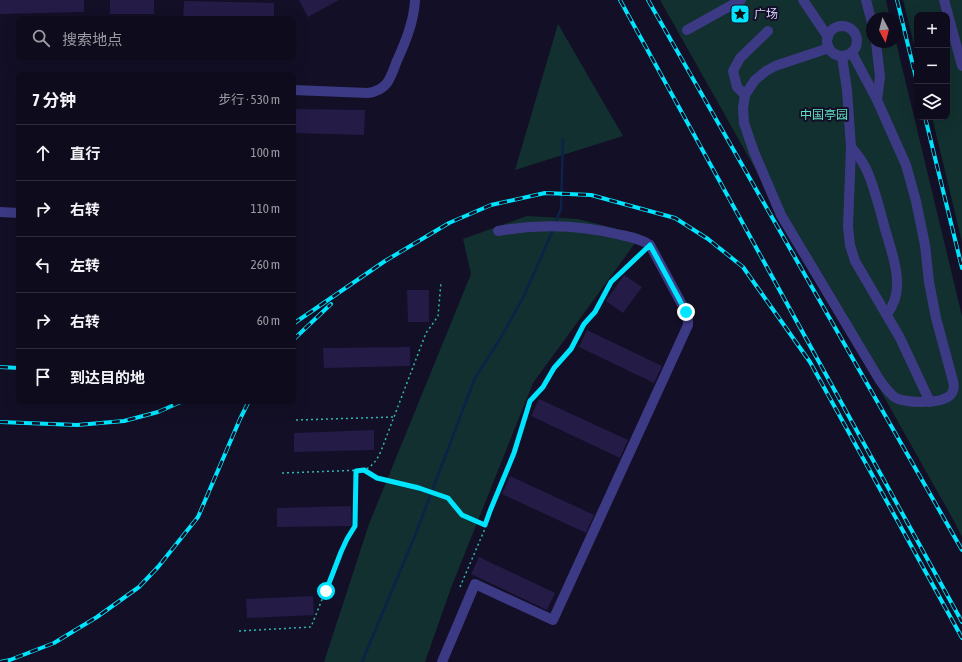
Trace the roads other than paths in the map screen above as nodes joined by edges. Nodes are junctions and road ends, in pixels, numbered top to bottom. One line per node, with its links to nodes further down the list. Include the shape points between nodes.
1 (415, 0): 13 (street, via 404,46 383,87 373,93)
2 (741, 0): 7 (street)
3 (803, 0): 9 (street)
4 (866, 0): 6 (street)
5 (944, 0): 12 (street)
6 (869, 12)
7 (687, 30)
8 (768, 31): 14 (street, via 740,58 733,71 737,87)
9 (828, 43): 11 (street, via 834,54); 11 (street, via 832,31 838,27 852,29 858,40 857,46); 14 (street, via 766,71 755,80)
10 (877, 48): 15 (street, via 880,77)
11 (847, 55): 15 (street); 16 (street)
12 (962, 66)
13 (296, 90)
14 (745, 95): 21 (street, via 744,123 781,215 871,366 896,398 912,402)
15 (877, 100): 21 (street, via 906,164 925,246 936,318 953,381 954,387 948,397)
16 (851, 147): 20 (street, via 848,227 850,245 855,261); 20 (street, via 868,172 896,273 896,296)
17 (0, 212): 18 (street)
18 (16, 213)
19 (498, 231): 22 (street, via 533,227 580,227 638,239 650,245 686,312 688,325 553,620 475,584)
20 (886, 314): 21 (street)
21 (930, 402)
22 (442, 662)

